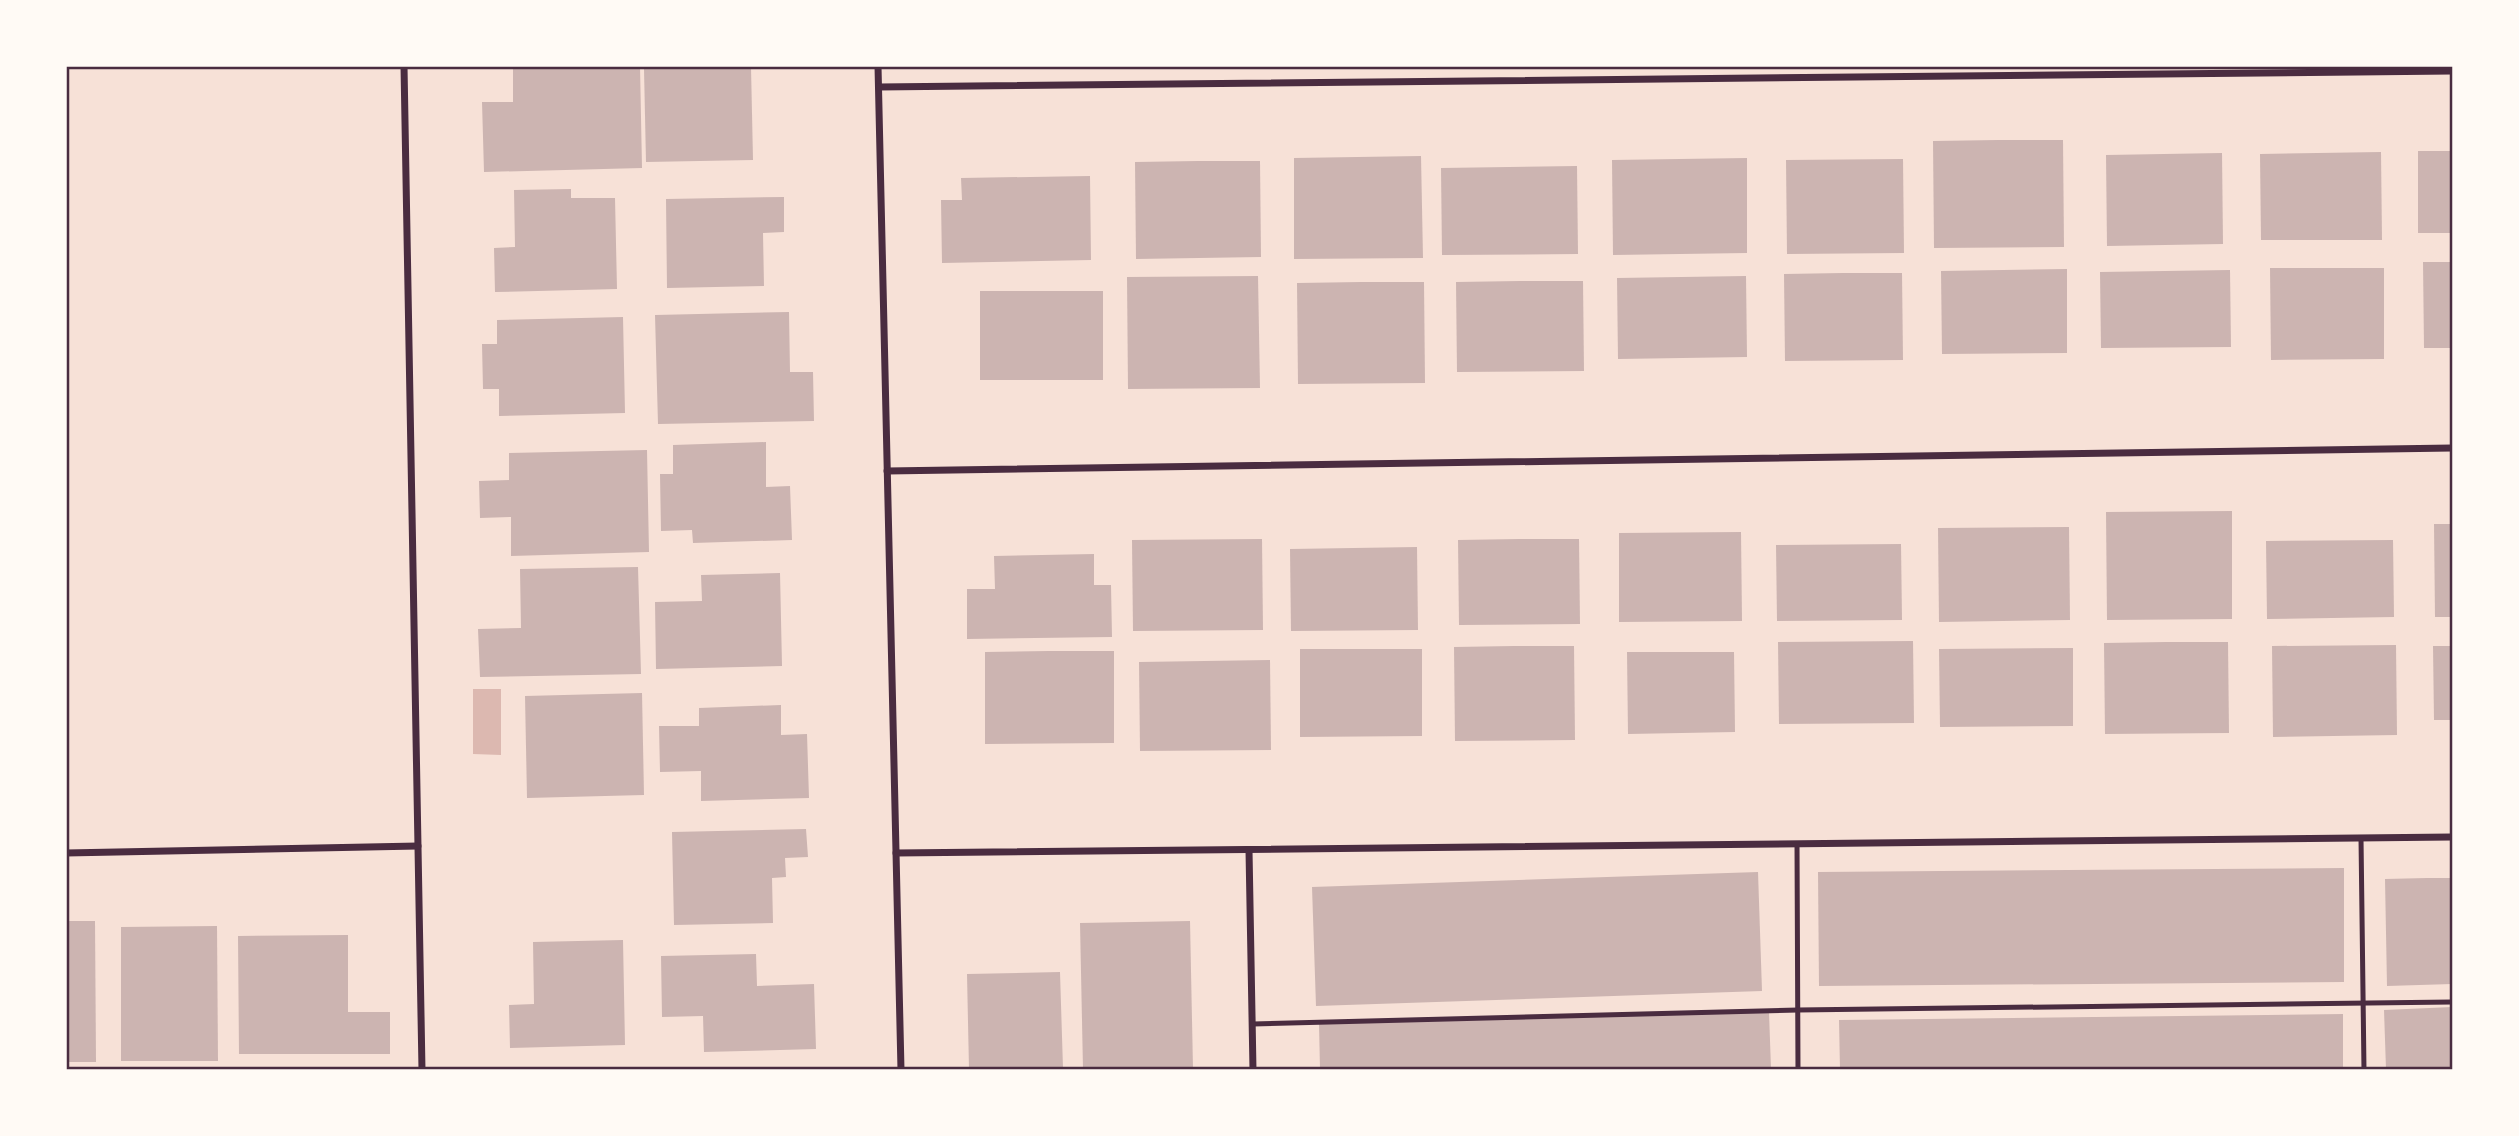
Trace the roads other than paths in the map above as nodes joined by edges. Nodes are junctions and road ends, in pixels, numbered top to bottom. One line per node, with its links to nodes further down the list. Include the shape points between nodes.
1 (404, 66): 10 (street)
2 (878, 66): 4 (street)
3 (2452, 71): 4 (street)
4 (878, 87): 6 (street)
5 (2452, 447): 6 (street)
6 (887, 471): 13 (street)
7 (2452, 837): 8 (street)
8 (2361, 838): 9 (street); 15 (lane)
9 (1797, 844): 11 (street); 16 (lane)
10 (418, 846): 12 (street); 18 (street)
11 (1249, 850): 13 (street); 17 (street)
12 (66, 853)
13 (896, 853): 19 (street)
14 (2452, 1002): 15 (lane)
15 (2363, 1004): 16 (lane); 22 (lane)
16 (1798, 1010): 17 (lane); 21 (lane)
17 (1252, 1024): 20 (street)
18 (422, 1069)
19 (901, 1069)
20 (1253, 1069)
21 (1798, 1069)
22 (2364, 1069)

